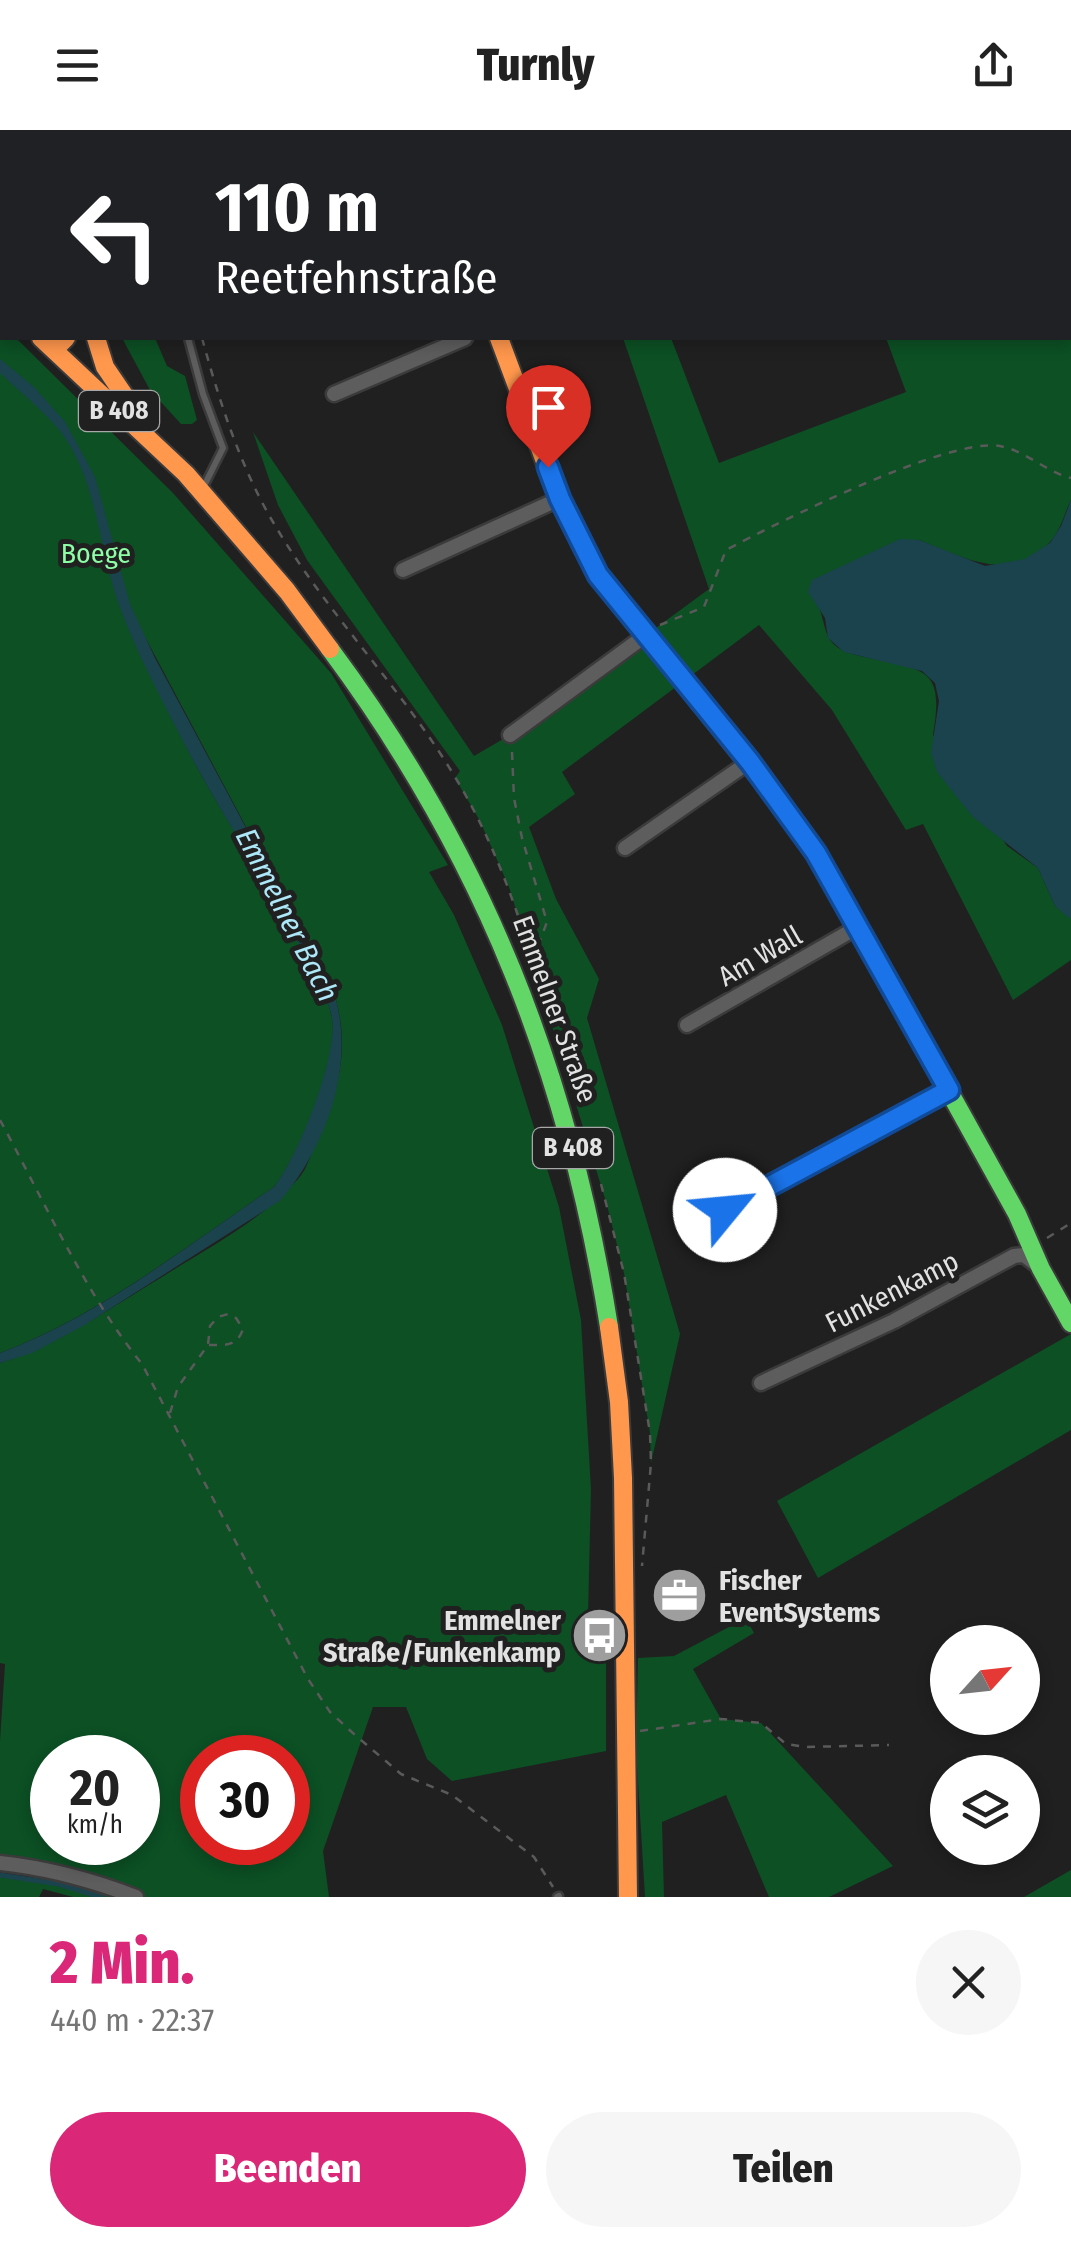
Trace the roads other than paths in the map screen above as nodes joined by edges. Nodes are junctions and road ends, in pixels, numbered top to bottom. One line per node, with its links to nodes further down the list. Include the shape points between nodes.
1 (97, 340): 7 (main road, via 129,405)
2 (189, 340): 8 (lane, via 223,448)
3 (460, 340): 6 (street)
4 (500, 340): 9 (main road)
5 (54, 342): 7 (main road, Emmelner Straße / B 408)
6 (334, 394)
7 (184, 473): 8 (main road, Emmelner Straße / B 408)
8 (201, 490): 24 (main road, Emmelner Straße / B 408, via 315,624 398,744 495,920 538,1029 592,1229 615,1367)
9 (560, 499): 10 (street); 11 (main road, via 598,575)
10 (403, 570)
11 (646, 635): 12 (street); 13 (main road)
12 (510, 736)
13 (750, 762): 14 (street); 15 (main road, via 816,853)
14 (625, 848)
15 (856, 928): 16 (street, Am Wall); 17 (main road)
16 (687, 1025)
17 (949, 1090): 18 (street); 19 (main road)
18 (725, 1210)
19 (1041, 1269): 20 (main road); 21 (street, Funkenkamp, via 1030,1257 1014,1256)
20 (1071, 1323)
21 (761, 1382)
22 (0, 1864): 23 (street, via 76,1877)
23 (136, 1897)
24 (628, 1897)

